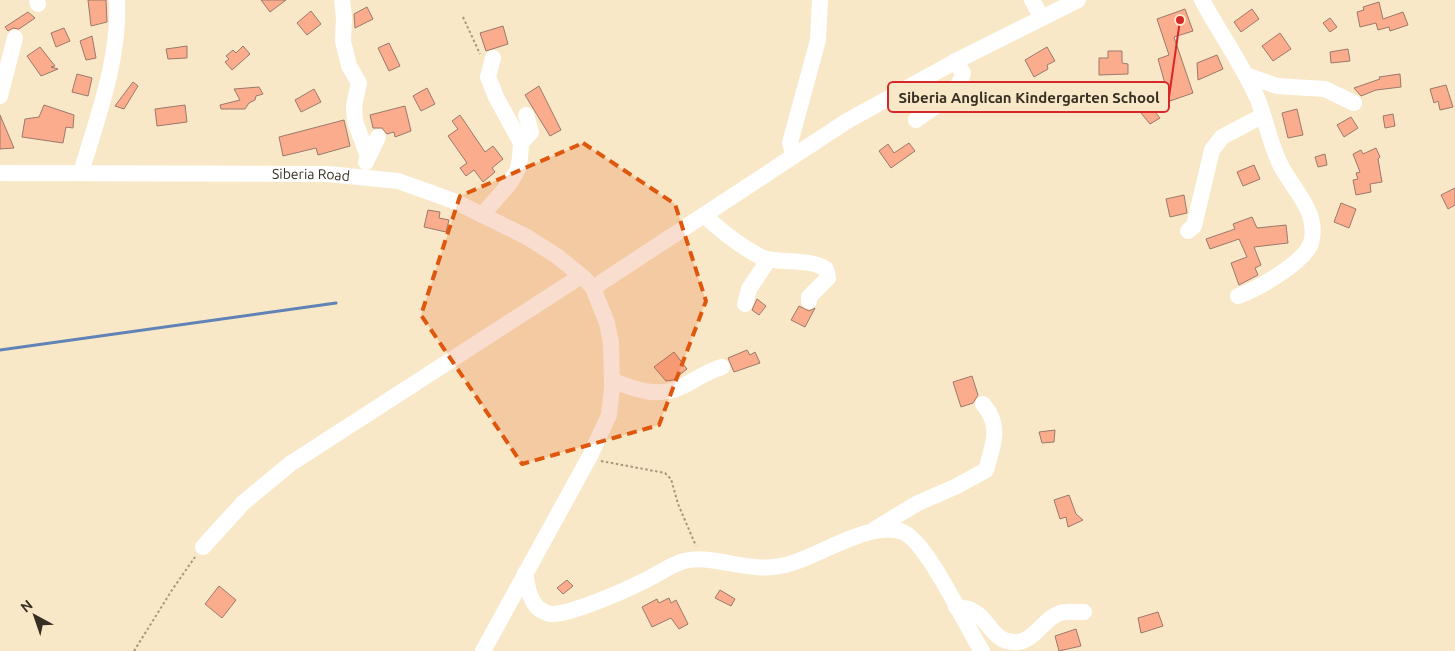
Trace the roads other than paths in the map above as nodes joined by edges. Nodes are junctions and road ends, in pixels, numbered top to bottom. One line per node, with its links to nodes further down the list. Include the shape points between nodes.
1 (117, 0): 22 (street, via 116,39 107,83)
2 (342, 0): 20 (street, via 342,41 358,83 355,121)
3 (820, 0): 19 (street, via 818,40 790,143)
4 (1032, 0): 7 (street)
5 (1078, 0): 7 (street)
6 (1202, 0): 11 (street)
7 (1042, 18): 10 (street)
8 (15, 38): 12 (street)
9 (493, 58): 18 (street, via 488,77)
10 (955, 61): 16 (street, via 963,73 961,82); 19 (street, via 847,121)
11 (1246, 75): 13 (street, via 1277,86 1325,88); 15 (street)
12 (0, 96)
13 (1354, 103)
14 (526, 115): 18 (street, via 531,132)
15 (1262, 116): 26 (street, via 1222,137 1212,150 1194,226); 30 (street, via 1280,164 1306,204 1312,236 1310,246 1300,257 1268,282)
16 (916, 120)
17 (378, 137): 20 (street)
18 (521, 143): 24 (street, via 518,169)
19 (794, 156): 25 (street)
20 (368, 157): 23 (street)
21 (0, 173): 22 (street, Siberia Road)
22 (81, 173): 23 (street, Siberia Road, via 292,173)
23 (364, 177): 24 (street, Siberia Road, via 398,181 429,190)
24 (482, 215): 28 (street, Siberia Road, via 539,244)
25 (704, 215): 27 (street, via 746,249); 29 (street)
26 (1188, 232)
27 (763, 258): 31 (street, via 778,263 813,263 826,269 828,278 809,297); 32 (street, via 765,265 749,289)
28 (581, 276): 29 (street, Siberia Road); 37 (street, via 290,464 243,503)
29 (593, 288): 34 (street, via 607,323)
30 (1238, 296)
31 (809, 301)
32 (745, 304)
33 (722, 367): 34 (street, via 662,394)
34 (612, 380): 38 (street, via 608,415 590,456)
35 (983, 404): 36 (street, via 996,432 986,470 918,502)
36 (871, 532): 38 (street, via 792,564 774,568 758,569 694,559 682,562 594,602 551,614 532,600); 39 (street, via 893,530 914,540)
37 (203, 547)
38 (525, 573): 41 (street)
39 (956, 607): 40 (street, via 972,610 995,634 1012,642 1021,642 1033,635 1060,613); 42 (street)
40 (1084, 612)
41 (483, 651)
42 (982, 651)

